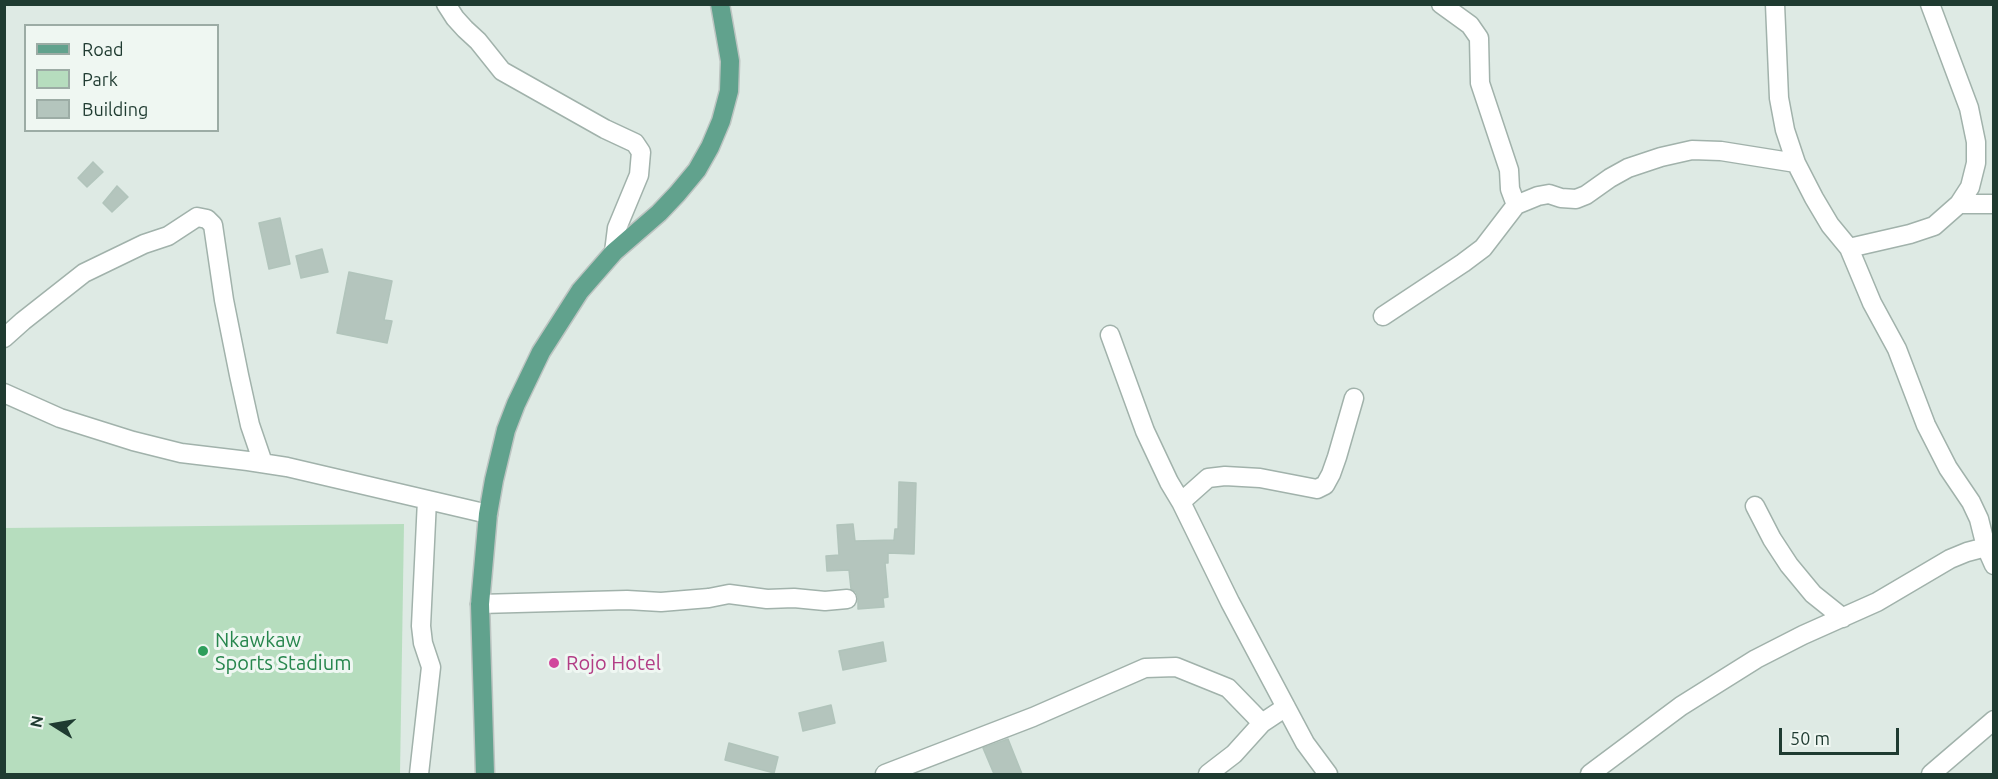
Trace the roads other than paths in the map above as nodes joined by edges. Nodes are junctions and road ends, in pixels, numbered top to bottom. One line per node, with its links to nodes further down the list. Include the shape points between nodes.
1 (446, 4): 11 (street, via 502,71 636,143 641,152 639,175 617,228)
2 (720, 4): 11 (main road, via 730,61 729,91 710,147 698,170 677,194)
3 (1442, 4): 9 (street, via 1470,25 1479,38 1480,83 1509,170)
4 (1775, 4): 6 (street, via 1779,98)
5 (1930, 4): 7 (street, via 1969,108 1976,142 1970,187)
6 (1796, 163): 9 (street, via 1692,150 1628,168 1586,195 1561,198 1549,194); 10 (street, via 1830,225)
7 (1959, 204): 8 (street); 10 (street, via 1934,226)
8 (1994, 204)
9 (1516, 205): 12 (street, via 1483,248)
10 (1849, 248): 22 (street, via 1897,349 1926,425 1979,519)
11 (614, 252): 21 (main road, via 560,319 531,372 506,430)
12 (1383, 316)
13 (1110, 334): 19 (street, via 1145,430)
14 (4, 338): 17 (street, via 84,273 168,236 197,218 207,219 213,225 239,375)
15 (4, 393): 17 (street, via 60,418 133,441 181,453)
16 (1354, 398): 19 (street, via 1325,485 1317,489 1260,478 1208,478)
17 (263, 463): 18 (street)
18 (428, 500): 21 (street); 30 (street, via 421,626 431,667)
19 (1181, 502): 27 (street)
20 (1755, 506): 26 (street, via 1789,564 1813,594)
21 (488, 514): 25 (main road)
22 (1986, 547): 23 (street); 26 (street, via 1950,559)
23 (1994, 565)
24 (847, 599): 25 (street, via 729,594 661,602)
25 (480, 604): 31 (main road)
26 (1843, 618): 35 (street, via 1756,659 1681,706)
27 (1286, 707): 29 (street); 34 (street, via 1305,743)
28 (1994, 720): 36 (street)
29 (1262, 723): 32 (street, via 1228,688 1176,667 1145,668 1033,717); 33 (street, via 1234,754)
30 (419, 774)
31 (485, 774)
32 (885, 774)
33 (1208, 774)
34 (1328, 774)
35 (1590, 774)
36 (1931, 774)

